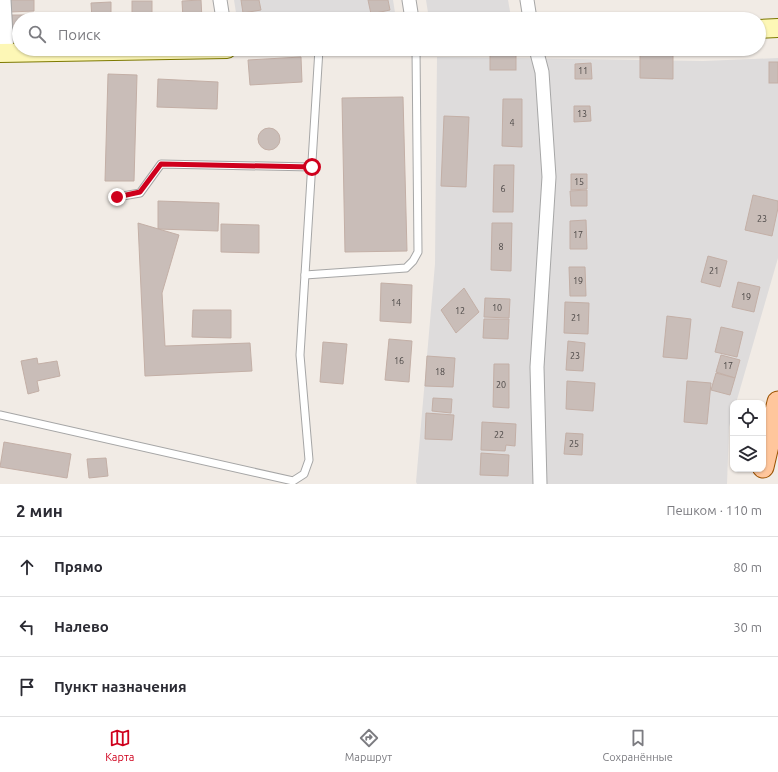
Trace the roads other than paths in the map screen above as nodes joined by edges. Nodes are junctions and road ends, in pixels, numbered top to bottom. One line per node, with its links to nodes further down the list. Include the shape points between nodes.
1 (4, 0): 10 (street)
2 (220, 0): 5 (street)
3 (409, 0): 6 (street)
4 (527, 0): 7 (street)
5 (222, 12)
6 (411, 12)
7 (529, 12)
8 (778, 28): 9 (main road)
9 (766, 29)
10 (3, 53)
11 (319, 56): 14 (lane)
12 (416, 56): 16 (lane, via 418,252 406,268)
13 (538, 56): 21 (street, via 542,72 550,177 537,367)
14 (312, 167): 15 (lane, via 161,164 140,192); 16 (lane)
15 (117, 197)
16 (305, 275): 18 (lane, via 300,355 309,460 304,474 293,481)
17 (778, 402): 19 (main road)
18 (0, 415)
19 (766, 455)
20 (762, 472): 22 (main road)
21 (540, 484)
22 (759, 484)

